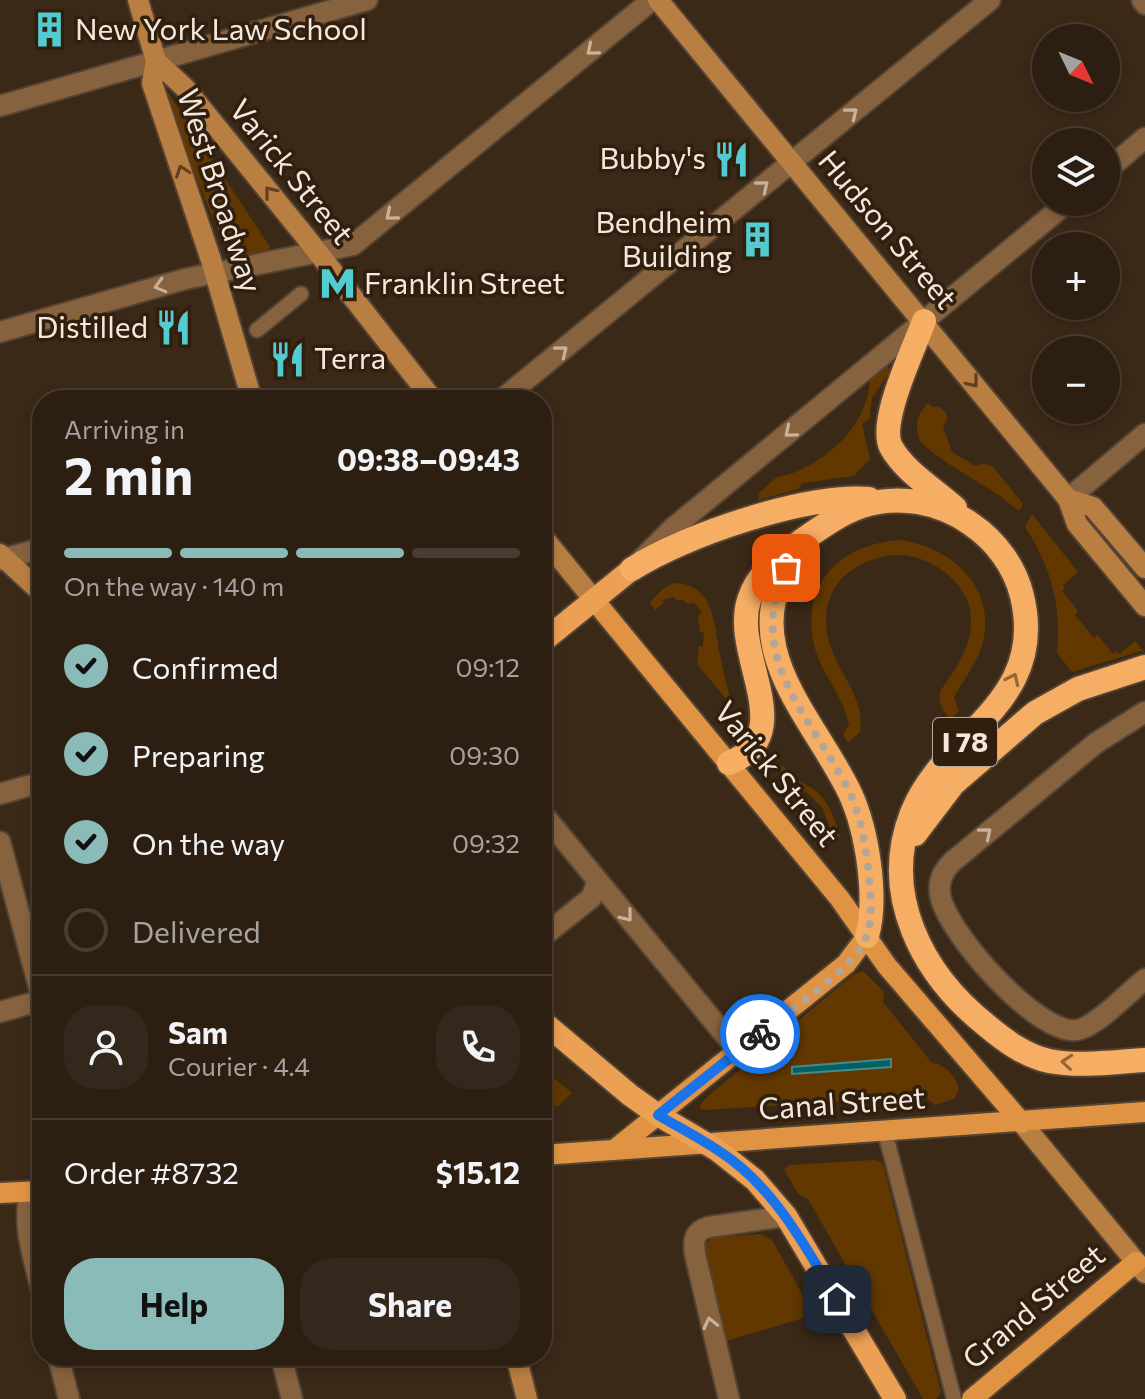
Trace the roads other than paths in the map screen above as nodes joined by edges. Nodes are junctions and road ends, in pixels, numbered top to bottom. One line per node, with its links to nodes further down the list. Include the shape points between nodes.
1 (138, 0): 6 (main road, West Broadway)
2 (367, 0): 6 (street)
3 (652, 0): 12 (street, one-way to 12, via 360,241)
4 (658, 0): 10 (main road, Hudson Street)
5 (990, 0): 10 (street, one-way to 5)
6 (156, 61): 7 (street); 12 (main road, Varick Street, one-way to 6, via 185,88); 13 (main road, West Broadway, one-way to 6, via 152,83)
7 (0, 106)
8 (1145, 138): 9 (street)
9 (1120, 159)
10 (792, 162): 15 (main road, Hudson Street); 20 (street, one-way to 10)
11 (1051, 216): 15 (street)
12 (319, 253): 13 (street); 19 (main road, Varick Street)
13 (215, 272): 17 (street, one-way to 17); 18 (main road, West Broadway)
14 (301, 294): 16 (street)
15 (924, 321): 22 (main road, Hudson Street, one-way to 22); 25 (highway, via 890,412 889,442 903,462); 30 (street, one-way to 30, via 673,528)
16 (257, 330)
17 (0, 332)
18 (249, 390)
19 (425, 390)
20 (513, 390)
21 (1145, 434): 22 (street)
22 (1068, 499): 29 (main road, Hudson Street, via 1093,507); 33 (main road, Hudson Street, via 1077,524)
23 (884, 501): 24 (highway, I 78, via 849,511); 25 (highway, I 78, via 940,507); 30 (highway, via 851,498 799,506 679,543)
24 (819, 528): 37 (highway, via 768,569 749,601 746,638 763,729 751,751); 45 (highway, via 795,554 779,584 773,643 785,683 840,775 861,823 871,907)
25 (982, 531): 42 (highway, I 78, one-way to 25, via 921,795 1001,702 1023,649 1026,622 1019,587 1004,557)
26 (552, 548): 32 (main road, Varick Street)
27 (32, 550): 28 (street)
28 (1, 557): 31 (main road)
29 (1145, 568)
30 (632, 569): 32 (highway)
31 (32, 584)
32 (594, 600): 34 (highway); 37 (main road, Varick Street)
33 (1145, 606)
34 (552, 633)
35 (1145, 667): 42 (highway, via 1078,689 1035,713 953,784)
36 (1145, 712): 47 (street, one-way to 36, via 1090,1025 1067,1031 1044,1021 1003,985 955,928 939,891 941,876 952,862 1107,734)
37 (729, 763): 45 (main road, Varick Street)
38 (32, 785): 39 (street)
39 (0, 794)
40 (552, 825): 43 (street)
41 (0, 842): 46 (street)
42 (901, 861): 52 (highway, I 78, one-way to 42, via 1047,1060 1012,1045 983,1024 948,988 918,944 906,913)
43 (598, 881): 44 (street, via 591,898); 51 (street, one-way to 51)
44 (552, 929)
45 (867, 936): 51 (main road, via 851,960); 55 (main road, Varick Street)
46 (32, 962)
47 (1145, 979)
48 (32, 1002): 49 (street)
49 (0, 1012)
50 (552, 1029): 54 (highway)
51 (739, 1052): 54 (main road)
52 (1145, 1060)
53 (1145, 1112): 55 (main road, Canal Street)
54 (658, 1115): 57 (highway); 58 (main road)
55 (1022, 1123): 56 (main road, Canal Street); 65 (main road, Varick Street)
56 (885, 1132): 57 (main road, Canal Street); 74 (street)
57 (705, 1144): 58 (main road, Canal Street); 63 (highway, via 755,1180)
58 (614, 1150): 59 (main road, Canal Street)
59 (552, 1154)
60 (32, 1191): 61 (main road)
61 (0, 1193)
62 (32, 1204): 64 (street, via 26,1224)
63 (786, 1216): 72 (street, one-way to 63, via 694,1238 709,1227); 73 (highway)
64 (32, 1250)
65 (1140, 1268): 75 (main road, Grand Street)
66 (61, 1366): 69 (street)
67 (284, 1366): 70 (street)
68 (519, 1366): 71 (main road)
69 (69, 1399)
70 (292, 1399)
71 (527, 1399)
72 (729, 1399)
73 (895, 1399)
74 (954, 1399)
75 (972, 1399)

